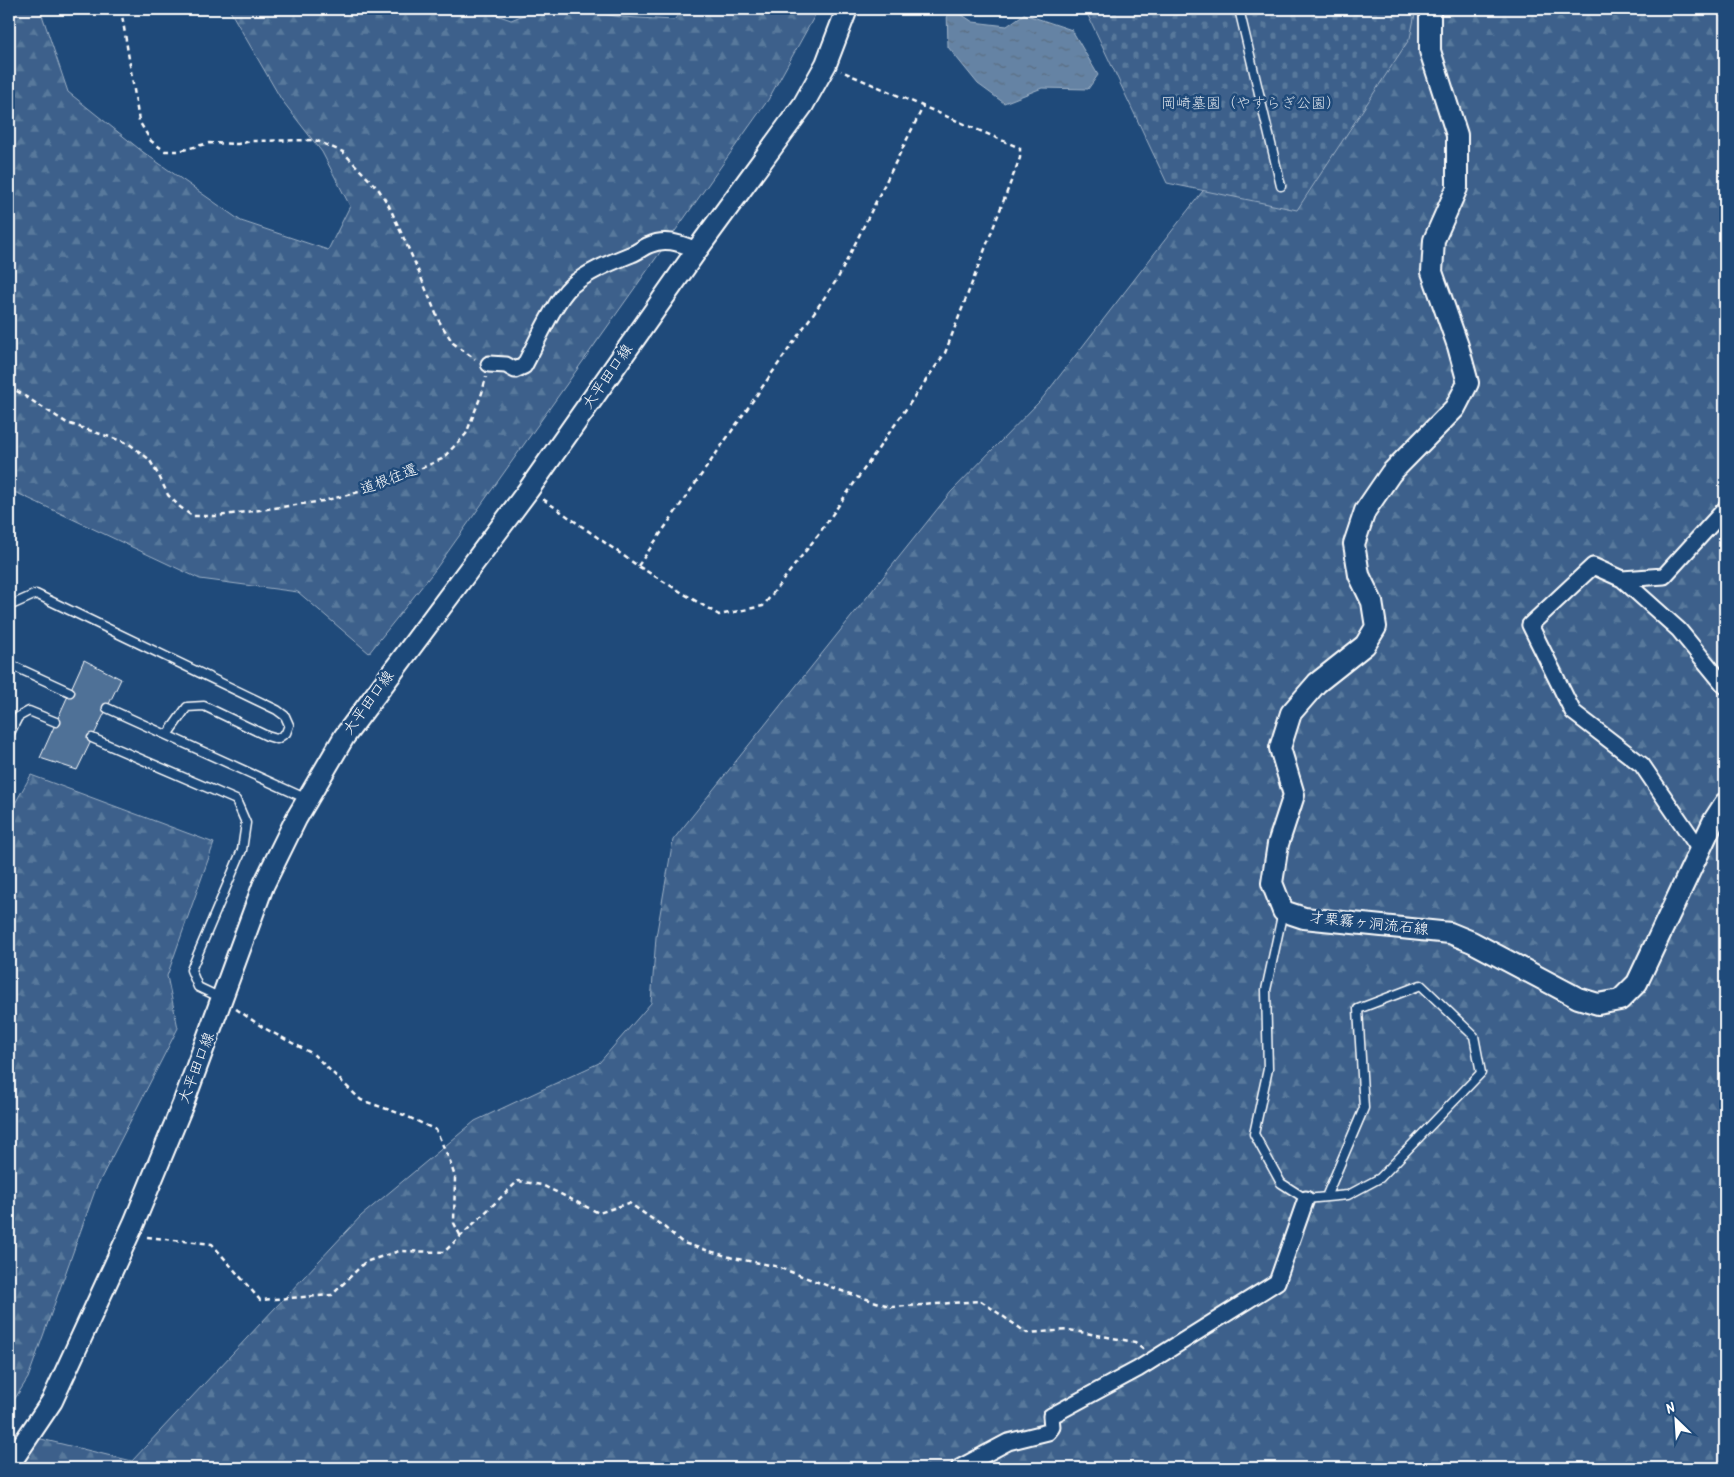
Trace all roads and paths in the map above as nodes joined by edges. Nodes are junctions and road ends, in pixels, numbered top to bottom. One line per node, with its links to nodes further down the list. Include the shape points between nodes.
1 (121, 9): 9 (path, via 139,121 151,142 165,151 179,151 209,143 314,140 343,152 379,190 389,206 453,343 472,358)
2 (847, 9): 5 (street, 大平田口線)
3 (1239, 9): 7 (lane)
4 (1430, 9): 27 (street, via 1430,51 1457,135 1457,188 1434,240 1432,272 1468,383 1455,408 1391,474 1365,511 1354,544 1359,575 1372,602 1376,627 1365,644 1318,683 1291,713 1280,748 1294,795 1278,844 1272,883)
5 (826, 64): 6 (path); 8 (street, 大平田口線, via 803,105)
6 (923, 107): 13 (path, via 838,278); 13 (path, via 1020,148 1020,158 945,354 818,535 763,606 719,615)
7 (1281, 186)
8 (697, 250): 9 (street, via 674,241 659,241 586,275 569,288 552,312 524,366 515,370 506,365); 11 (street, 大平田口線)
9 (489, 364): 10 (path, 道根往還, via 466,434 442,459 379,486 324,501 218,516 192,516 180,507 168,495 148,458 128,443 67,423)
10 (9, 386)
11 (529, 489): 13 (path); 24 (street, 大平田口線, via 344,737)
12 (1725, 509): 14 (street, via 1664,576)
13 (638, 566)
14 (1622, 579): 17 (street, via 1679,630); 26 (street, via 1593,566 1530,625 1573,712 1642,765)
15 (9, 606): 22 (lane, via 36,594 277,710 289,725 286,733 277,739 204,706 187,707)
16 (9, 664): 18 (lane)
17 (1725, 686)
18 (70, 692)
19 (107, 708): 22 (lane)
20 (56, 722): 21 (lane, via 29,711 18,717)
21 (9, 735)
22 (166, 735): 24 (lane)
23 (92, 738): 28 (lane, via 236,800 246,823 242,850 191,970 198,987)
24 (307, 799): 28 (street, 大平田口線, via 263,886)
25 (1725, 803): 26 (street, 才栗霧ヶ洞流石線)
26 (1700, 850): 27 (street, 才栗霧ヶ洞流石線, via 1637,983 1620,1000 1598,1004 1578,998 1450,933 1304,918)
27 (1283, 911): 30 (lane, via 1266,990 1268,1069 1254,1134 1281,1183)
28 (223, 999): 31 (street, 大平田口線); 32 (path, via 264,1028 313,1054 361,1100 436,1130 455,1177 454,1223)
29 (1326, 1197): 30 (lane, via 1364,1108 1358,1009 1421,985 1474,1036 1481,1073 1380,1178 1348,1195)
30 (1306, 1199): 33 (street, via 1277,1282)
31 (129, 1234): 32 (path, via 212,1244 260,1300 332,1295 365,1262 399,1251 444,1252); 34 (street, 大平田口線, via 52,1401)
32 (460, 1237): 33 (path, via 518,1181 542,1184 599,1213 629,1203 683,1243 775,1266 892,1307 982,1302 1027,1333 1069,1330 1135,1342)
33 (1156, 1357): 35 (street, via 1051,1416 1052,1427 1048,1432 1008,1442)
34 (9, 1465)
35 (959, 1468)

